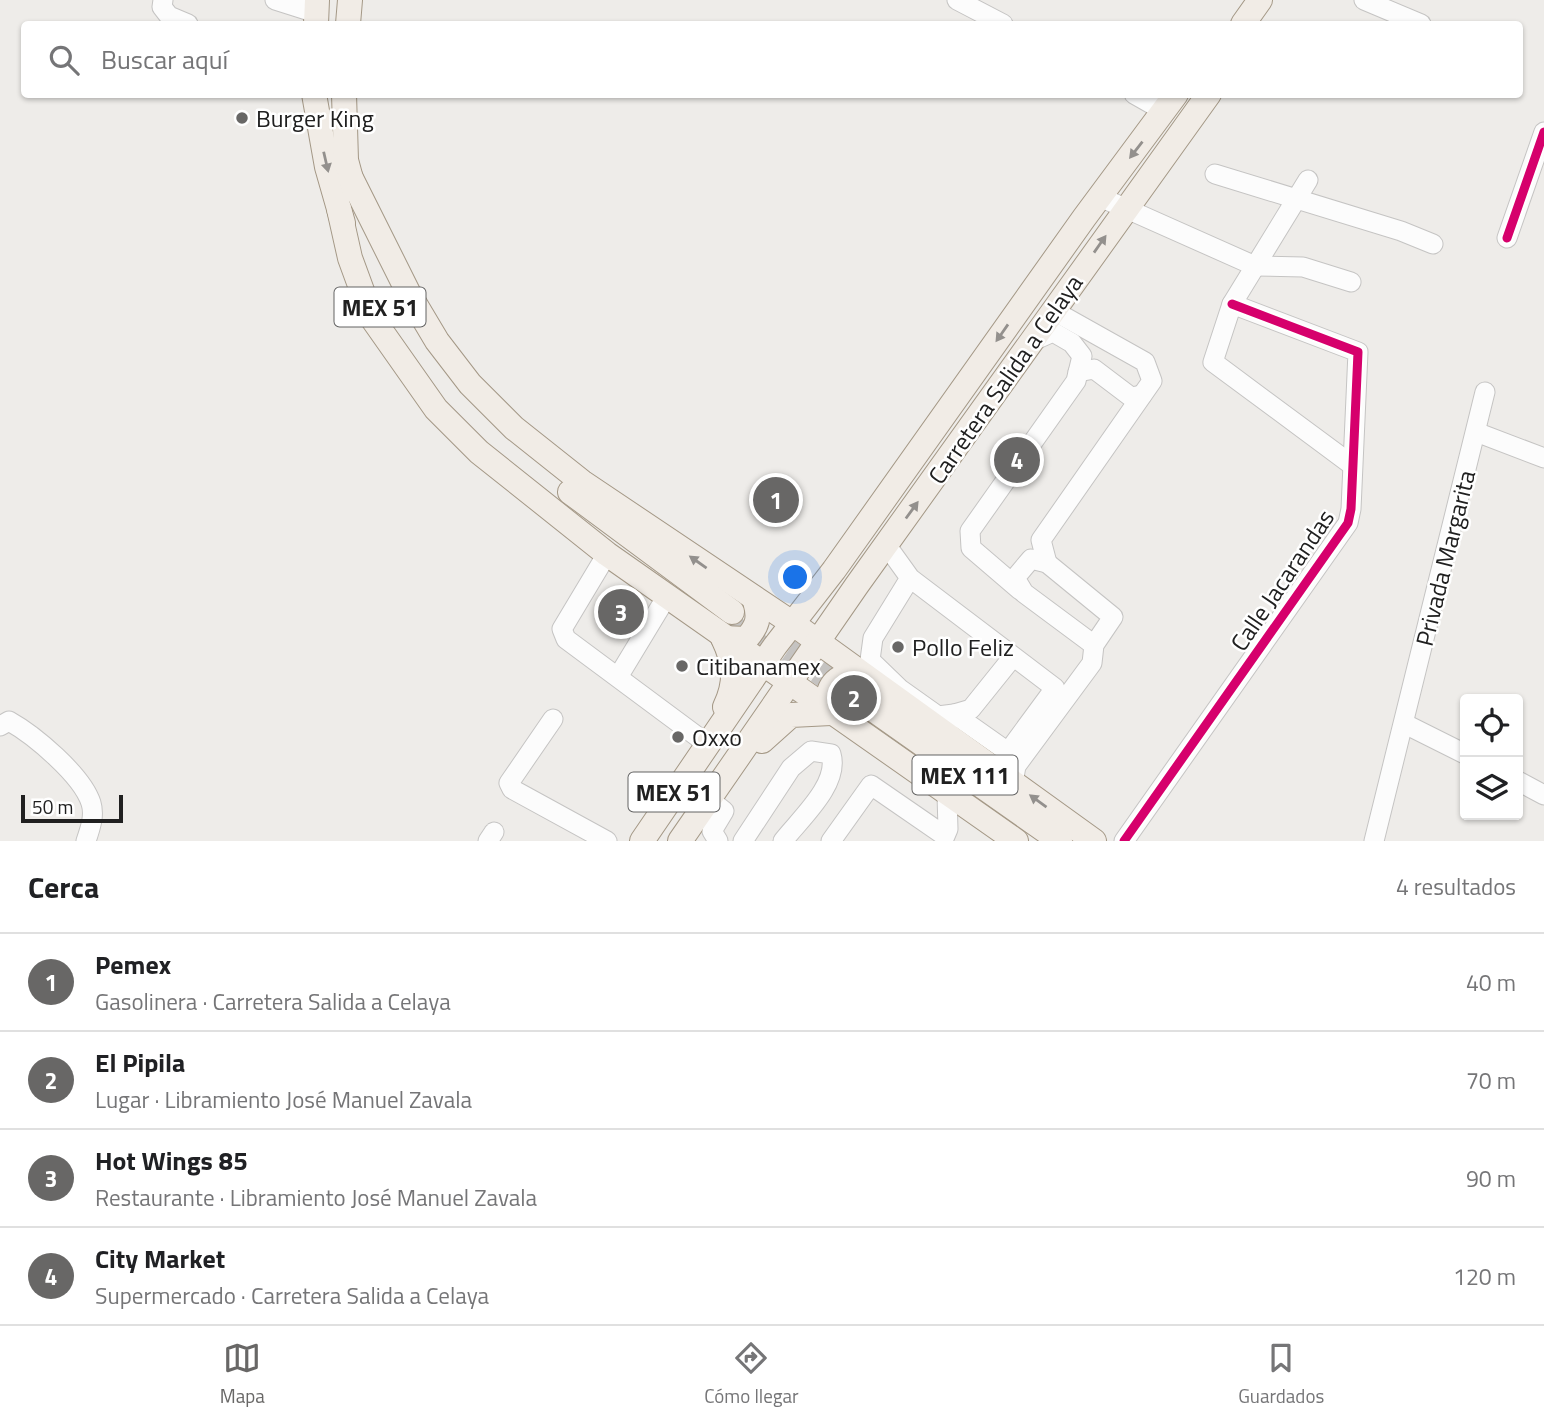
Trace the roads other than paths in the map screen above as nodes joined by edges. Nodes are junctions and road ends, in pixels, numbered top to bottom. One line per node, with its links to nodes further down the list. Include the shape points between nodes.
1 (163, 0): 8 (street, via 162,8)
2 (275, 0): 7 (street)
3 (350, 0): 9 (main road)
4 (957, 0): 10 (street)
5 (1260, 0): 11 (main road)
6 (1364, 0): 12 (street)
7 (316, 13)
8 (181, 21)
9 (348, 21)
10 (997, 21)
11 (1245, 21)
12 (1414, 21)
13 (315, 98): 24 (main road, MEX 51, one-way to 24)
14 (344, 98): 20 (main road, MEX 51)
15 (1150, 98): 17 (street)
16 (1206, 98): 25 (main road, Carretera Salida a Celaya / MEX 51)
17 (1170, 103): 22 (main road, Carretera Salida a Celaya / MEX 51, one-way to 22)
18 (1544, 132): 26 (street)
19 (1215, 173): 23 (street)
20 (350, 176): 50 (main road, one-way to 20, via 582,482 514,428 470,384 408,294); 52 (main road, MEX 51, via 372,254 410,325 449,379 488,423)
21 (1308, 180): 23 (street)
22 (1100, 197): 25 (street); 30 (main road, Carretera Salida a Celaya / MEX 51)
23 (1298, 199): 27 (street); 28 (street)
24 (339, 209): 43 (main road, via 350,258 372,318 436,410 490,461); 52 (main road, MEX 51, via 367,283 391,327 426,380 459,418 574,514)
25 (1125, 209): 28 (street); 32 (main road, Carretera Salida a Celaya / MEX 51, one-way to 25)
26 (1507, 238)
27 (1433, 244)
28 (1255, 266): 29 (street, via 1303,267); 31 (street)
29 (1351, 282)
30 (1029, 295): 32 (main road); 45 (main road, Carretera Salida a Celaya / MEX 51, one-way to 45)
31 (1232, 304): 41 (street, via 1213,362); 41 (street, Calle Jacarandas, via 1358,352)
32 (1054, 312): 33 (main road, Carretera Salida a Celaya / MEX 51); 34 (street)
33 (1035, 340): 35 (street, via 1053,332 1072,343 1082,356); 42 (main road, Carretera Salida a Celaya / MEX 51, one-way to 33)
34 (1122, 348): 36 (street); 38 (street, via 1145,362 1152,381)
35 (1078, 372): 36 (street, via 1094,369); 48 (street, via 970,531 971,548)
36 (1102, 376): 38 (street, via 1131,397)
37 (1485, 392): 39 (street, Privada Margarita)
38 (1142, 395): 44 (street, via 1041,540)
39 (1476, 432): 40 (street); 62 (street, Privada Margarita)
40 (1544, 458)
41 (1352, 465): 86 (street, Calle Jacarandas, via 1348,523)
42 (887, 546): 46 (street); 47 (main road, Carretera Salida a Celaya / MEX 51)
43 (607, 554): 49 (main road); 59 (street, via 562,629 566,639)
44 (1046, 563): 48 (street, via 1031,559 1015,578); 54 (street, via 1113,617)
45 (834, 570): 50 (main road, via 806,596 792,602); 51 (main road, Carretera Salida a Celaya / MEX 51)
46 (911, 578): 56 (street); 63 (street, via 873,638 870,660 900,689)
47 (857, 585): 53 (main road, Carretera Salida a Celaya / MEX 51); 57 (main road, via 842,626 843,649)
48 (1024, 593): 54 (street)
49 (667, 596): 52 (main road); 59 (street)
50 (755, 601): 51 (main road); 52 (main road, via 760,615 746,639)
51 (792, 623): 53 (main road); 55 (main road, Carretera Salida a Celaya / MEX 51)
52 (727, 624): 55 (main road); 65 (main road, via 735,663 731,695)
53 (818, 642): 57 (main road); 58 (main road, Carretera Salida a Celaya / MEX 51)
54 (1094, 645): 68 (street, via 1092,663 1016,766)
55 (768, 656): 58 (main road); 65 (main road, MEX 51)
56 (1012, 658): 63 (street, via 971,709); 63 (street, via 1055,688 1008,752)
57 (856, 672): 60 (main road, via 840,676 830,687 826,700); 63 (main road)
58 (795, 674): 60 (main road); 67 (main road, MEX 51)
59 (618, 677): 65 (street)
60 (831, 713): 67 (main road, via 791,715); 70 (main road)
61 (553, 719): 76 (street, via 509,783 512,789)
62 (1405, 723): 66 (street); 87 (street, Privada Margarita)
63 (951, 725): 68 (main road)
64 (0, 726): 75 (street, via 9,721 22,728 76,777 91,803)
65 (706, 743): 77 (main road, MEX 51)
66 (1460, 751)
67 (725, 779): 72 (main road, MEX 51)
68 (1013, 783): 85 (main road, one-way to 68)
69 (1523, 784): 71 (street)
70 (947, 795): 74 (street); 82 (main road)
71 (1544, 795)
72 (710, 800): 73 (street, via 724,811); 78 (main road, MEX 51)
73 (711, 838)
74 (948, 839): 81 (street, via 871,785)
75 (86, 841)
76 (607, 841)
77 (642, 841)
78 (680, 841)
79 (743, 841): 80 (street, via 791,768 811,751 831,754 835,766 827,784)
80 (783, 841)
81 (831, 841)
82 (1016, 841)
83 (1034, 841): 84 (main road, MEX 111, via 867,714)
84 (1060, 841)
85 (1094, 841)
86 (1124, 841)
87 (1374, 841)

